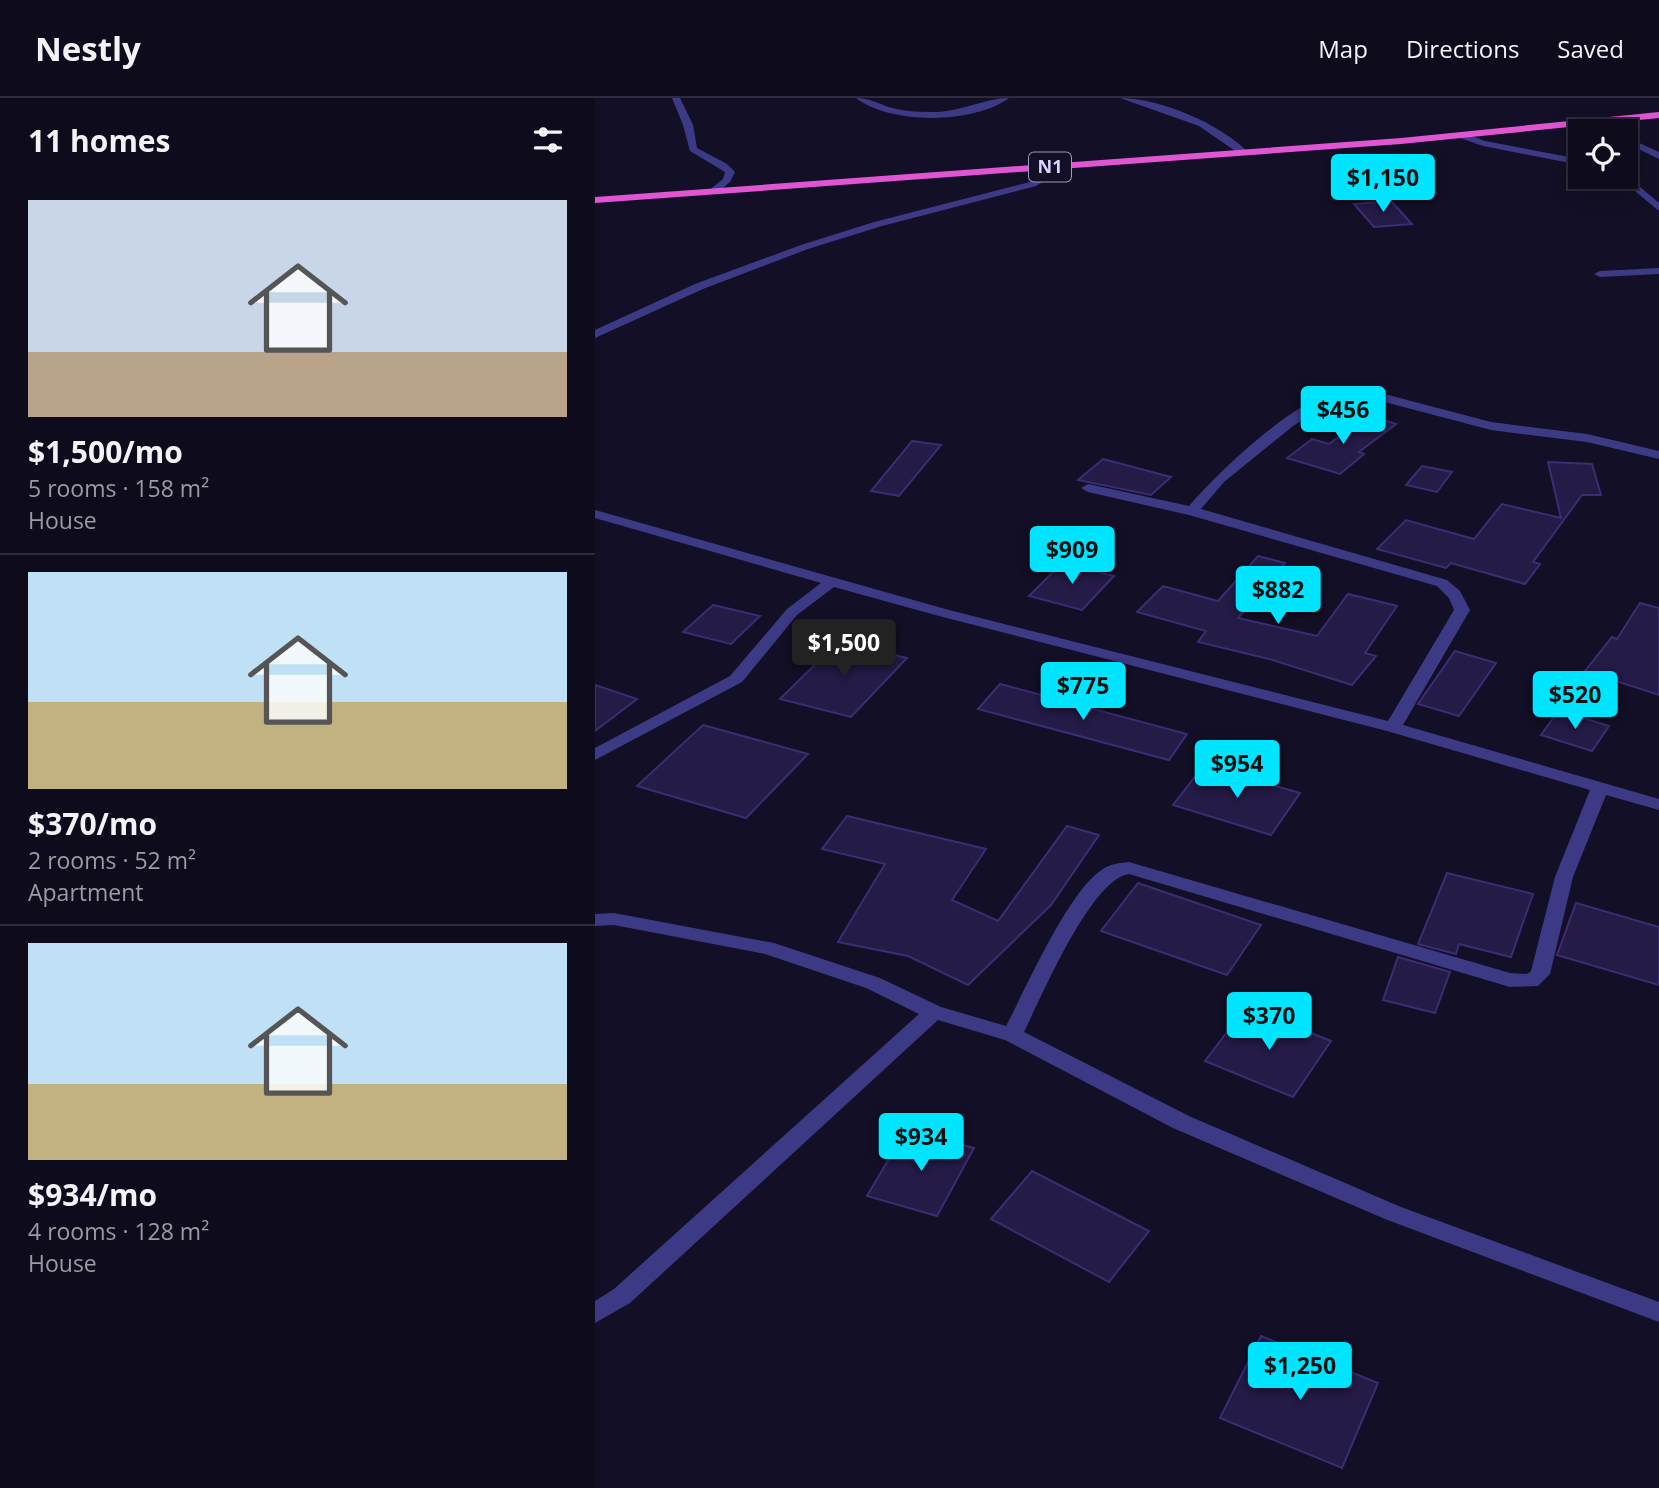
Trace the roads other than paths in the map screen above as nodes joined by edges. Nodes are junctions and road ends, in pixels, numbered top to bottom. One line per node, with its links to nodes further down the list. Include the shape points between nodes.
1 (676, 98): 17 (street, via 693,149 729,170 727,180)
2 (860, 98): 3 (street, via 892,111 917,114 978,109)
3 (1005, 98)
4 (1124, 98): 12 (street, via 1208,125)
5 (1659, 109): 9 (highway, N1)
6 (1659, 115): 7 (highway, N1)
7 (1627, 119)
8 (1568, 126): 9 (highway, N1)
9 (1504, 132): 10 (highway, N1)
10 (1463, 136): 12 (highway, N1); 14 (street)
11 (1638, 146): 13 (street)
12 (1244, 153): 15 (highway, N1)
13 (1659, 156)
14 (1568, 160)
15 (1048, 167): 17 (highway, N1); 22 (street, via 1047,176 1033,184 881,223 755,264 687,289)
16 (1637, 189): 19 (street)
17 (713, 191): 18 (highway, N1)
18 (595, 200)
19 (1659, 208)
20 (1659, 271): 21 (street)
21 (1600, 274)
22 (595, 334)
23 (1659, 454): 25 (street, via 1561,434 1491,426 1377,396 1340,393 1288,423 1219,479)
24 (1088, 488): 25 (street)
25 (1192, 511): 28 (street, via 1441,583 1452,591 1462,610)
26 (595, 514): 27 (street)
27 (831, 582): 28 (street); 29 (street, via 784,621 736,679)
28 (1393, 727): 30 (street)
29 (595, 755)
30 (1600, 788): 31 (street); 34 (street, via 1564,877 1541,974 1531,981 1510,980 1129,867 1105,877 1084,903)
31 (1659, 805)
32 (595, 920): 33 (street, via 614,919 767,948 873,983)
33 (934, 1012): 34 (street); 35 (street, via 622,1296)
34 (1012, 1035): 36 (street, via 1181,1122 1393,1213)
35 (595, 1312)
36 (1659, 1312)

